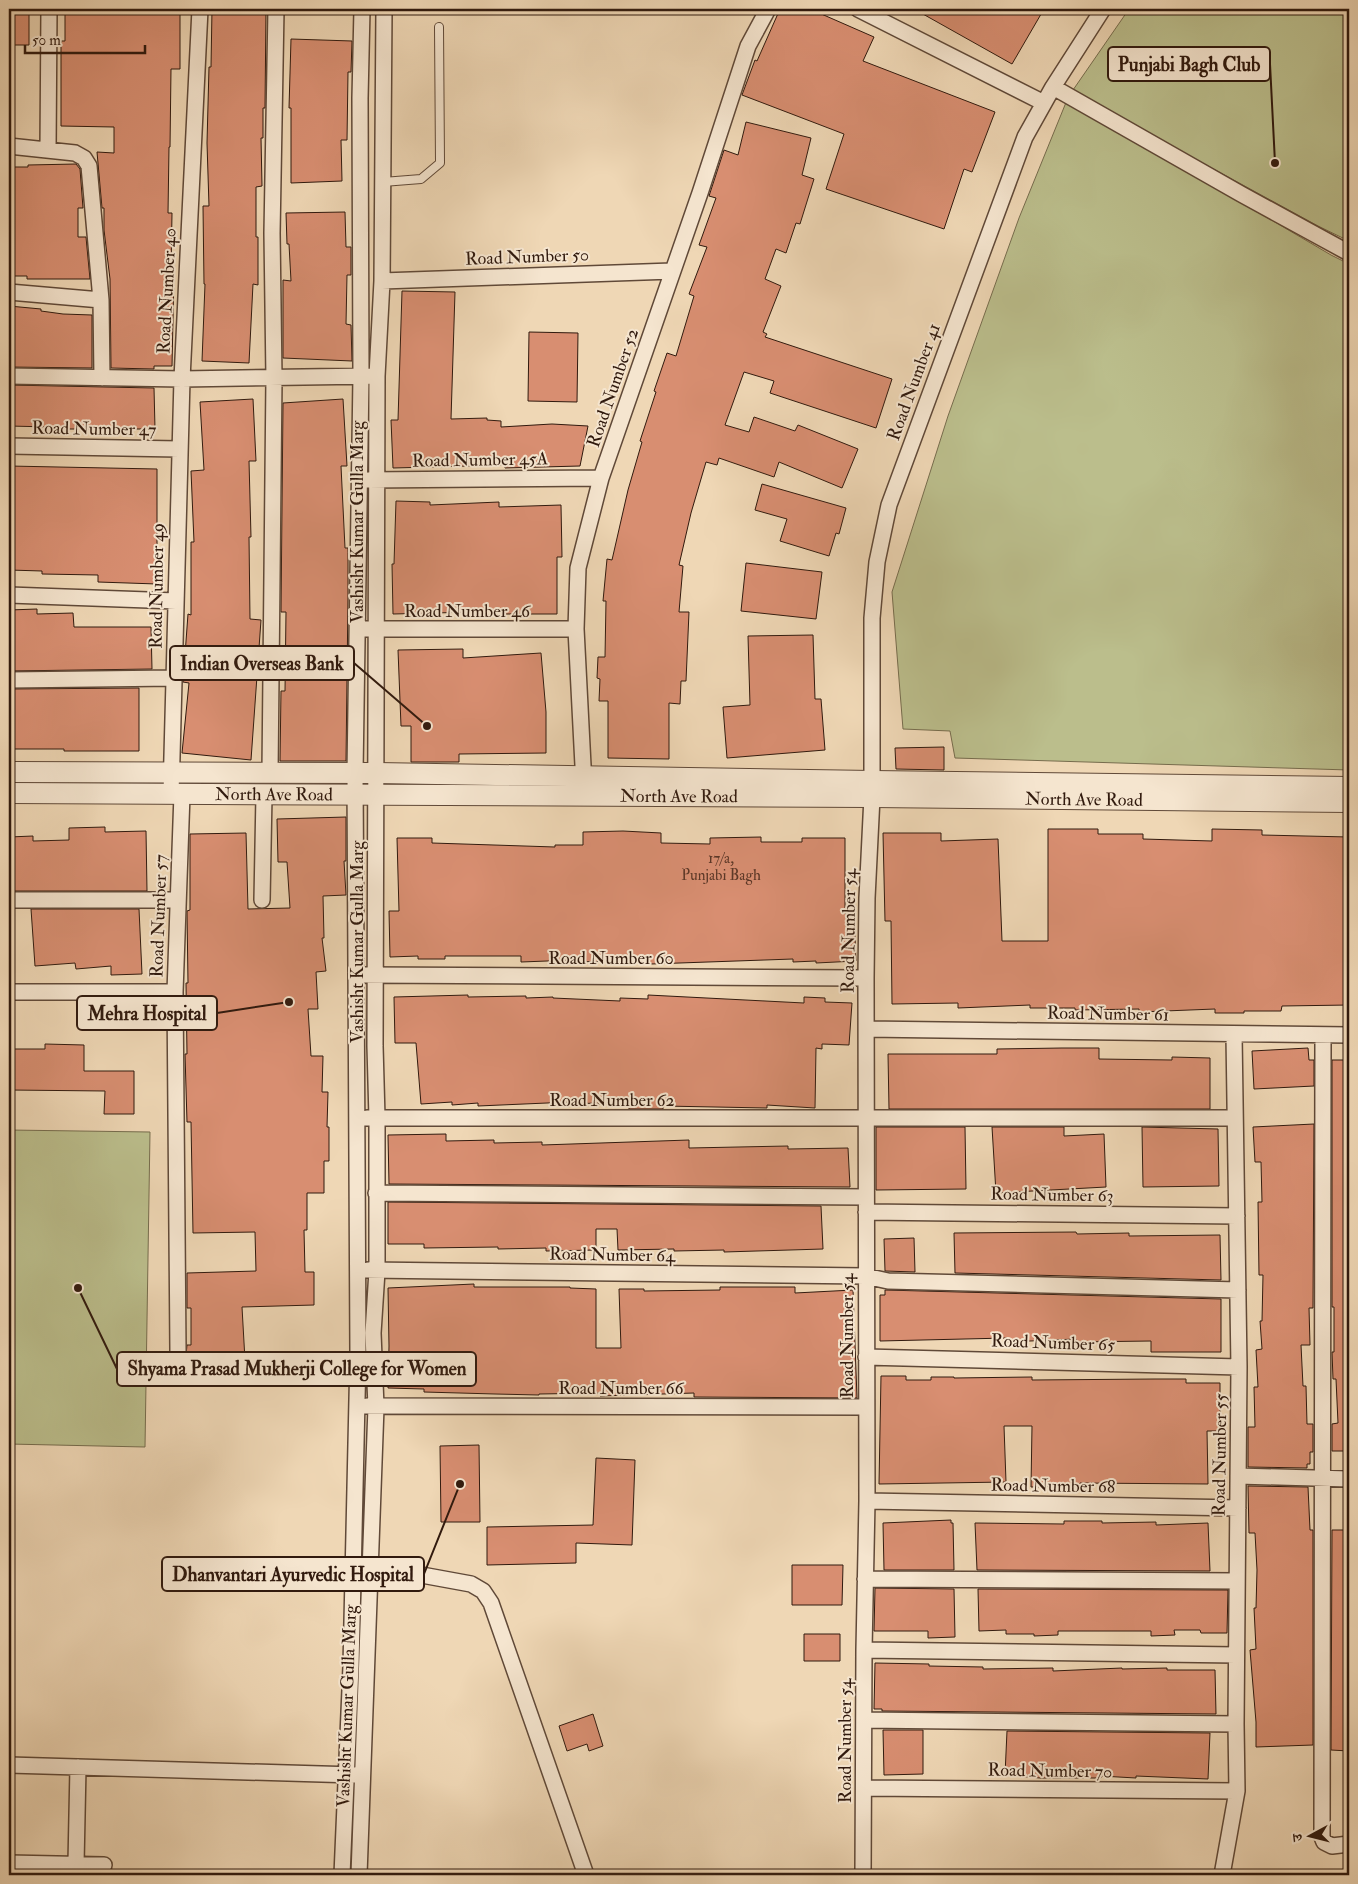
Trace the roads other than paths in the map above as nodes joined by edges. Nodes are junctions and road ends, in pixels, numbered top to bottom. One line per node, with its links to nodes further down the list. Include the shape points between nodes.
1 (49, 9): 13 (street)
2 (200, 9): 25 (street, Road Number 40)
3 (276, 9): 24 (street, via 272,233)
4 (362, 9): 21 (street, Vashisht Kumar Gulla Marg)
5 (384, 9): 14 (street, Vashisht Kumar Gulla Marg)
6 (768, 9): 16 (street, Road Number 52, via 748,46)
7 (858, 9): 11 (street)
8 (1103, 9): 10 (street, Road Number 41)
9 (439, 27): 14 (lane, via 440,163 422,179)
10 (1053, 86): 11 (street, Road Number 41); 15 (street)
11 (1044, 103): 45 (street, Road Number 41, via 1024,137 889,505 872,618)
12 (9, 146): 13 (street)
13 (48, 150): 19 (street, via 75,153 89,166)
14 (383, 182): 17 (street, Vashisht Kumar Gulla Marg)
15 (1349, 253)
16 (672, 271): 17 (street, Road Number 50); 28 (street, Road Number 52)
17 (382, 281): 22 (street, Vashisht Kumar Gulla Marg)
18 (9, 292): 19 (street)
19 (101, 300): 23 (street)
20 (9, 376): 23 (street)
21 (361, 376): 22 (street, Road Number 40); 24 (street, Road Number 40); 30 (street, Vashisht Kumar Gulla Marg)
22 (377, 376): 29 (street, Vashisht Kumar Gulla Marg)
23 (102, 378): 25 (street)
24 (274, 378): 25 (street, Road Number 40); 40 (street)
25 (182, 379): 27 (street, Road Number 49)
26 (9, 446): 27 (street, Road Number 47)
27 (179, 450): 32 (street, Road Number 49)
28 (601, 478): 29 (street, Road Number 45A); 34 (street, Road Number 52, via 578,568)
29 (376, 480): 30 (street, Road Number 45A); 35 (street, Vashisht Kumar Gulla Marg)
30 (359, 481): 33 (street, Vashisht Kumar Gulla Marg)
31 (9, 595): 32 (street)
32 (176, 601): 36 (street, Road Number 49)
33 (357, 629): 35 (street, Road Number 46); 41 (street, Vashisht Kumar Gulla Marg)
34 (576, 629): 35 (street, Road Number 46); 43 (street, Road Number 52)
35 (375, 630): 42 (street, Vashisht Kumar Gulla Marg)
36 (174, 678): 37 (street); 39 (street, Road Number 49)
37 (9, 680)
38 (9, 772): 39 (street)
39 (172, 773): 40 (street); 47 (street, Road Number 49)
40 (270, 773): 41 (street)
41 (355, 773): 42 (street); 49 (street, Vashisht Kumar Gulla Marg)
42 (377, 773): 43 (street); 50 (street, Vashisht Kumar Gulla Marg)
43 (584, 776): 45 (street); 51 (street, Road Number 52)
44 (1349, 787): 45 (street)
45 (872, 789): 51 (street, North Ave Road); 52 (street, North Ave Road); 58 (street, Road Number 54)
46 (9, 793): 47 (street, North Ave Road)
47 (177, 794): 48 (street, North Ave Road); 54 (street, Road Number 57)
48 (264, 795): 49 (street, North Ave Road); 55 (street)
49 (355, 795): 50 (street, North Ave Road); 57 (street, Vashisht Kumar Gulla Marg)
50 (376, 795): 51 (street, North Ave Road); 56 (street, Vashisht Kumar Gulla Marg)
51 (584, 796)
52 (1349, 802)
53 (9, 900): 54 (street)
54 (178, 900): 60 (street, Road Number 57)
55 (262, 900)
56 (375, 975): 57 (street, Road Number 60); 58 (street, Road Number 60); 66 (street, Vashisht Kumar Gulla Marg)
57 (356, 976): 65 (street, Vashisht Kumar Gulla Marg)
58 (866, 978): 61 (street, Road Number 54)
59 (9, 992): 60 (street, Road Number 57)
60 (175, 992): 76 (street)
61 (866, 1029): 62 (street, Road Number 61); 67 (street, Road Number 54)
62 (1234, 1035): 63 (street, Road Number 61); 68 (street, Road Number 55)
63 (1323, 1035): 64 (street, Road Number 61); 83 (street)
64 (1349, 1035)
65 (358, 1118): 66 (street, Road Number 62); 72 (street, Vashisht Kumar Gulla Marg)
66 (377, 1118): 67 (street, Road Number 62); 69 (street, Vashisht Kumar Gulla Marg)
67 (867, 1118): 68 (street, Road Number 62); 70 (street, Road Number 54)
68 (1235, 1118): 71 (street, Road Number 55)
69 (376, 1193): 70 (street, Road Number 63); 73 (street, Vashisht Kumar Gulla Marg)
70 (866, 1205): 71 (street, Road Number 63); 74 (street, Road Number 54)
71 (1237, 1216): 75 (street, Road Number 55)
72 (358, 1270): 73 (street, Road Number 64); 79 (street, Vashisht Kumar Gulla Marg)
73 (377, 1271): 74 (street, Road Number 64); 80 (street, Vashisht Kumar Gulla Marg, via 373,1333)
74 (865, 1276): 75 (street, Road Number 64, via 888,1280); 77 (street, Road Number 54)
75 (1238, 1290): 78 (street, Road Number 55)
76 (178, 1351)
77 (866, 1357): 78 (street, Road Number 65); 81 (street, Road Number 54)
78 (1239, 1367): 82 (street, Road Number 55)
79 (357, 1406): 80 (street, Road Number 66); 96 (street, Vashisht Kumar Gulla Marg)
80 (376, 1406): 81 (street, Road Number 66); 87 (street, Vashisht Kumar Gulla Marg)
81 (866, 1407): 85 (street, Road Number 54)
82 (1238, 1476): 83 (street); 86 (street, Road Number 55)
83 (1322, 1478): 84 (street); 100 (street, via 1322,1837 1329,1845)
84 (1349, 1478)
85 (867, 1501): 86 (street, Road Number 68); 88 (street, Road Number 54)
86 (1238, 1508): 89 (street, Road Number 55)
87 (370, 1569): 97 (street, Vashisht Kumar Gulla Marg); 106 (street, via 389,1569 471,1584 483,1591)
88 (865, 1579): 89 (street); 90 (street, Road Number 54)
89 (1237, 1581): 91 (street, Road Number 55)
90 (864, 1650): 91 (street); 92 (street, Road Number 54)
91 (1236, 1655): 93 (street, Road Number 55)
92 (864, 1720): 93 (street); 98 (street, Road Number 54)
93 (1236, 1724): 99 (street, Road Number 55)
94 (9, 1765): 95 (street)
95 (78, 1767): 96 (street); 102 (street)
96 (347, 1775): 97 (street); 104 (street, Vashisht Kumar Gulla Marg)
97 (363, 1775): 105 (street, Vashisht Kumar Gulla Marg)
98 (864, 1788): 99 (street, Road Number 70); 107 (street, Road Number 54)
99 (1237, 1791): 108 (street, Road Number 55)
100 (1349, 1844)
101 (9, 1862): 102 (street)
102 (76, 1864): 103 (street)
103 (104, 1865)
104 (342, 1875)
105 (359, 1875)
106 (586, 1875)
107 (863, 1875)
108 (1222, 1875)

